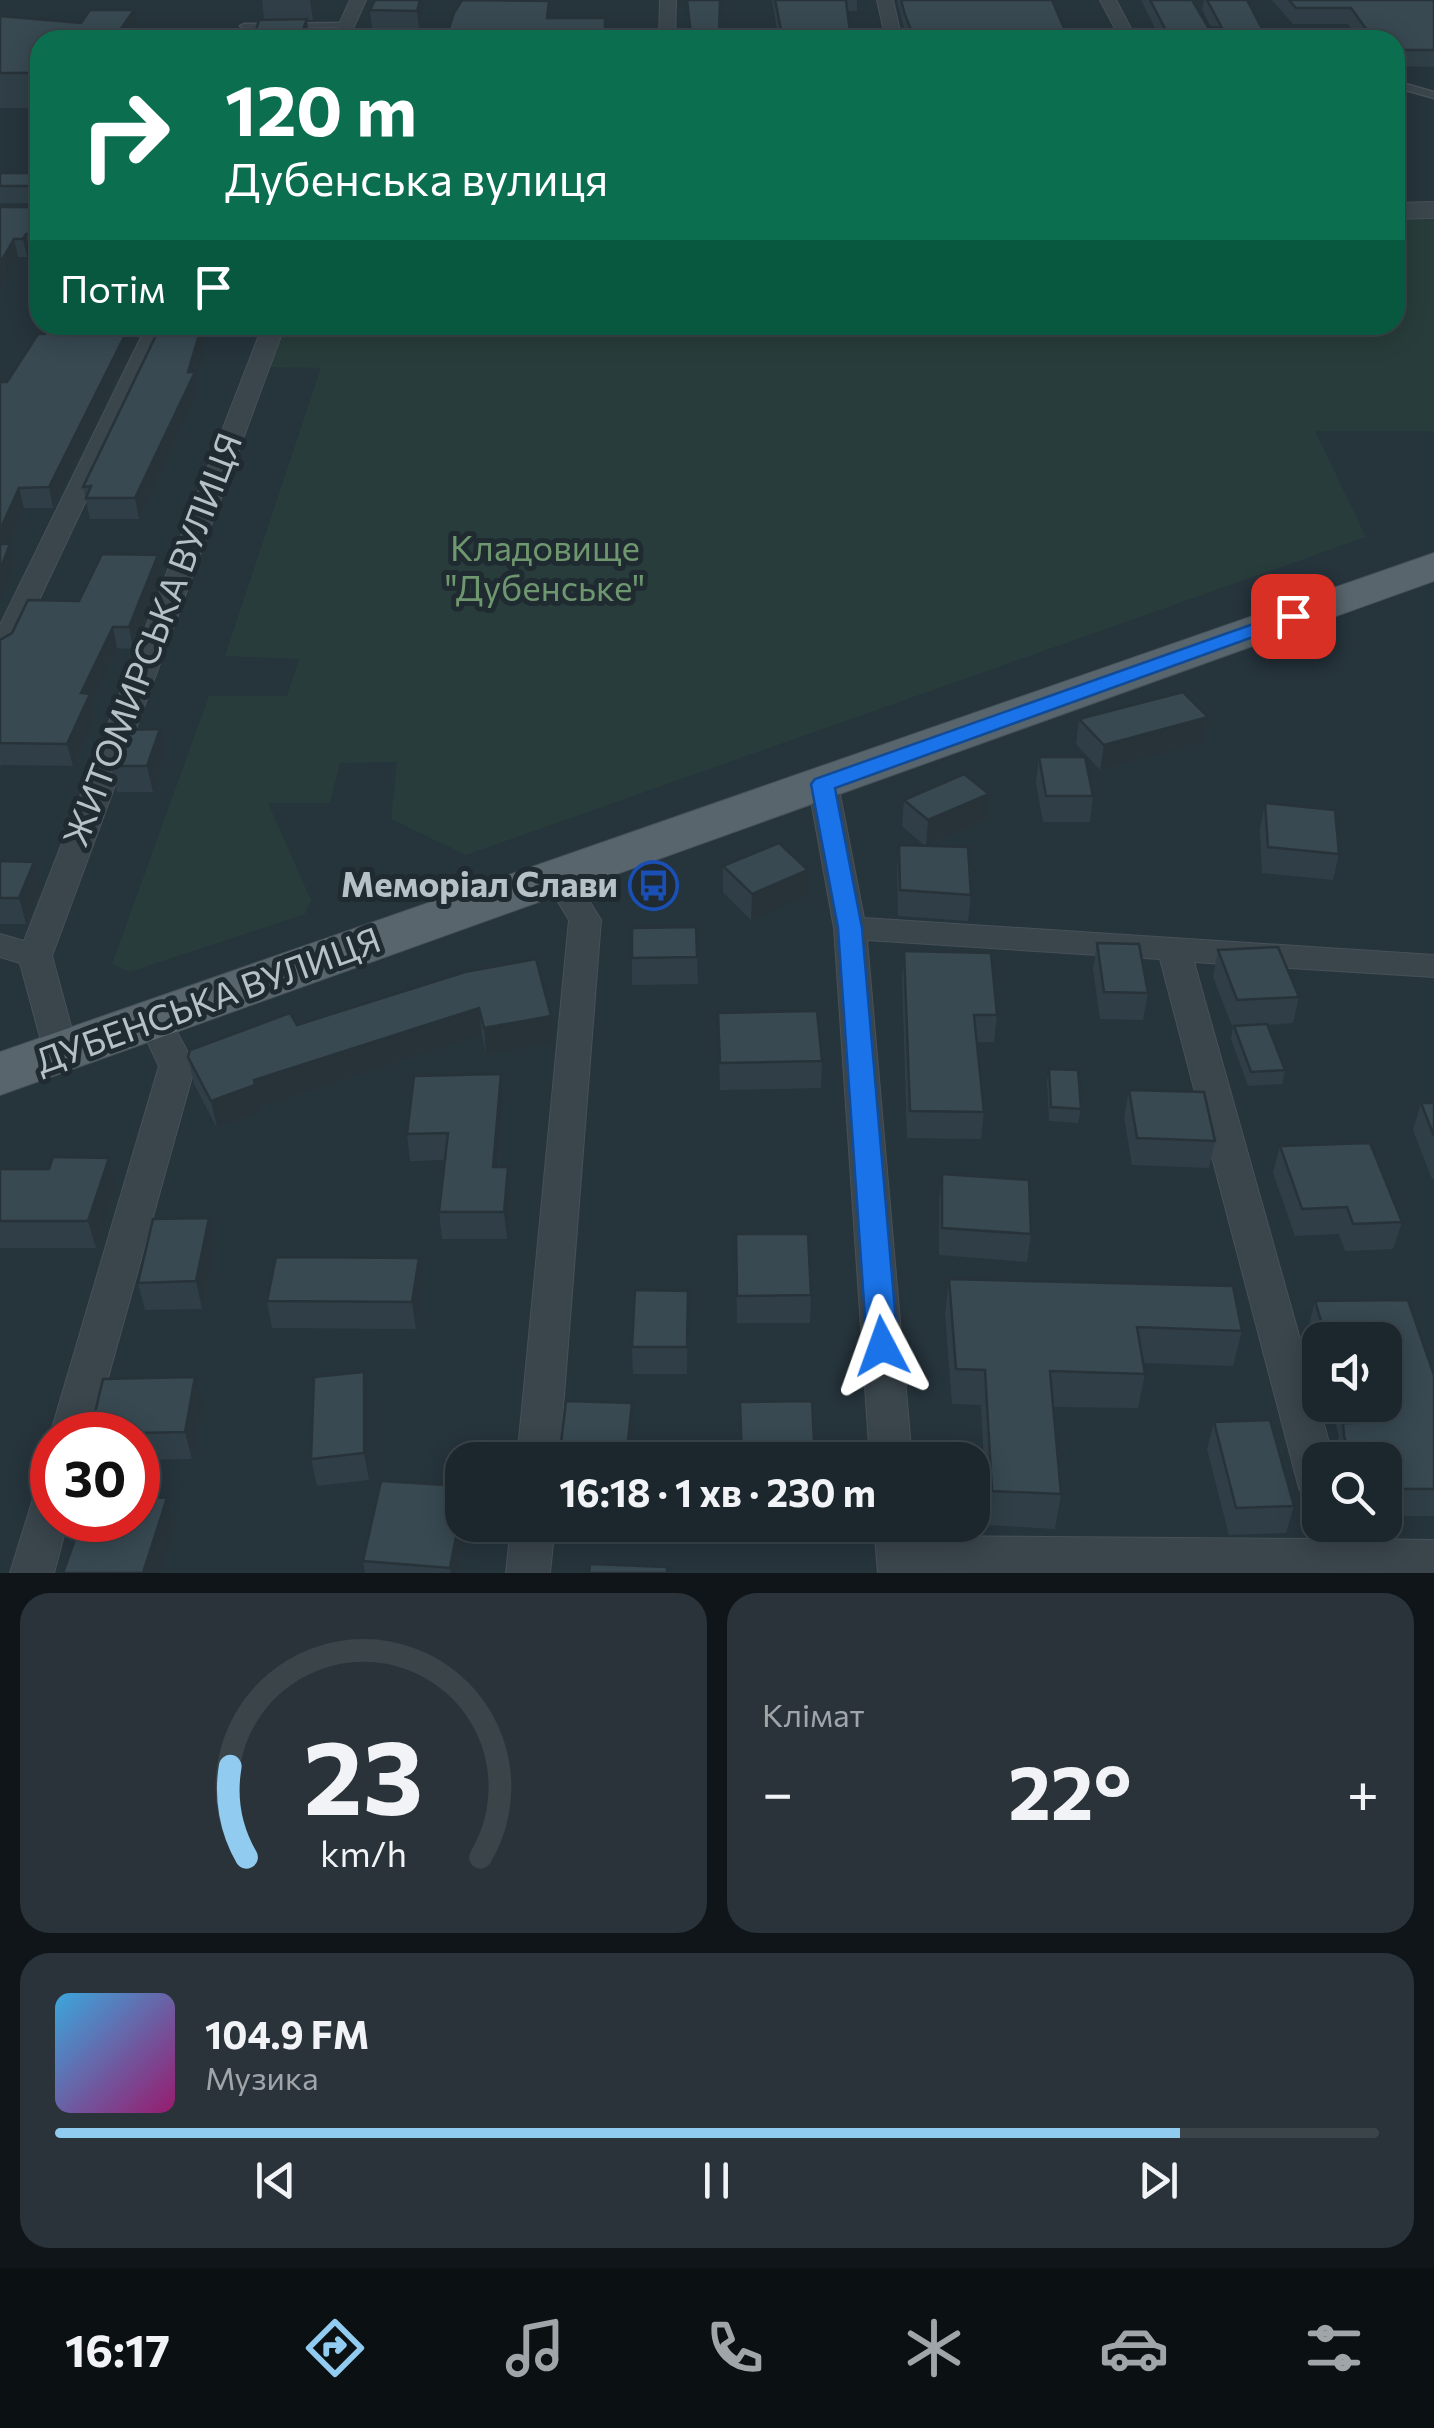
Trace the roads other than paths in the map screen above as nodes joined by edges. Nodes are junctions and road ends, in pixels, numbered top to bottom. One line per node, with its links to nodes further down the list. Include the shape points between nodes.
1 (358, 0): 7 (street)
2 (668, 0): 8 (street)
3 (885, 0): 9 (street)
4 (1108, 0): 10 (street)
5 (244, 26): 6 (lane)
6 (310, 30)
7 (344, 30)
8 (667, 30)
9 (892, 30)
10 (1124, 30)
11 (1405, 87): 12 (lane)
12 (1434, 95)
13 (1434, 210): 14 (street)
14 (1405, 211)
15 (153, 335): 18 (street)
16 (270, 335): 24 (street, ЖИТОМИРСЬКА ВУЛИЦЯ)
17 (1434, 566): 19 (main road, ДУБЕНСЬКА ВУЛИЦЯ)
18 (0, 653)
19 (823, 784): 20 (main road, ДУБЕНСЬКА ВУЛИЦЯ); 21 (street)
20 (559, 877): 26 (main road, ДУБЕНСЬКА ВУЛИЦЯ); 30 (street, via 586,920)
21 (850, 928): 23 (street); 31 (street)
22 (0, 945): 24 (street)
23 (1174, 948): 25 (street); 32 (street)
24 (35, 956): 27 (street)
25 (1434, 966)
26 (155, 1022): 27 (main road, ДУБЕНСЬКА ВУЛИЦЯ); 29 (street, via 177,1066)
27 (61, 1052): 28 (main road, ДУБЕНСЬКА ВУЛИЦЯ)
28 (0, 1074)
29 (78, 1412)
30 (540, 1442)
31 (890, 1442)
32 (1308, 1442)
33 (40, 1542): 38 (street)
34 (531, 1542): 39 (street)
35 (898, 1552): 36 (street)
36 (1337, 1552): 37 (street)
37 (1434, 1560)
38 (32, 1573)
39 (528, 1573)

